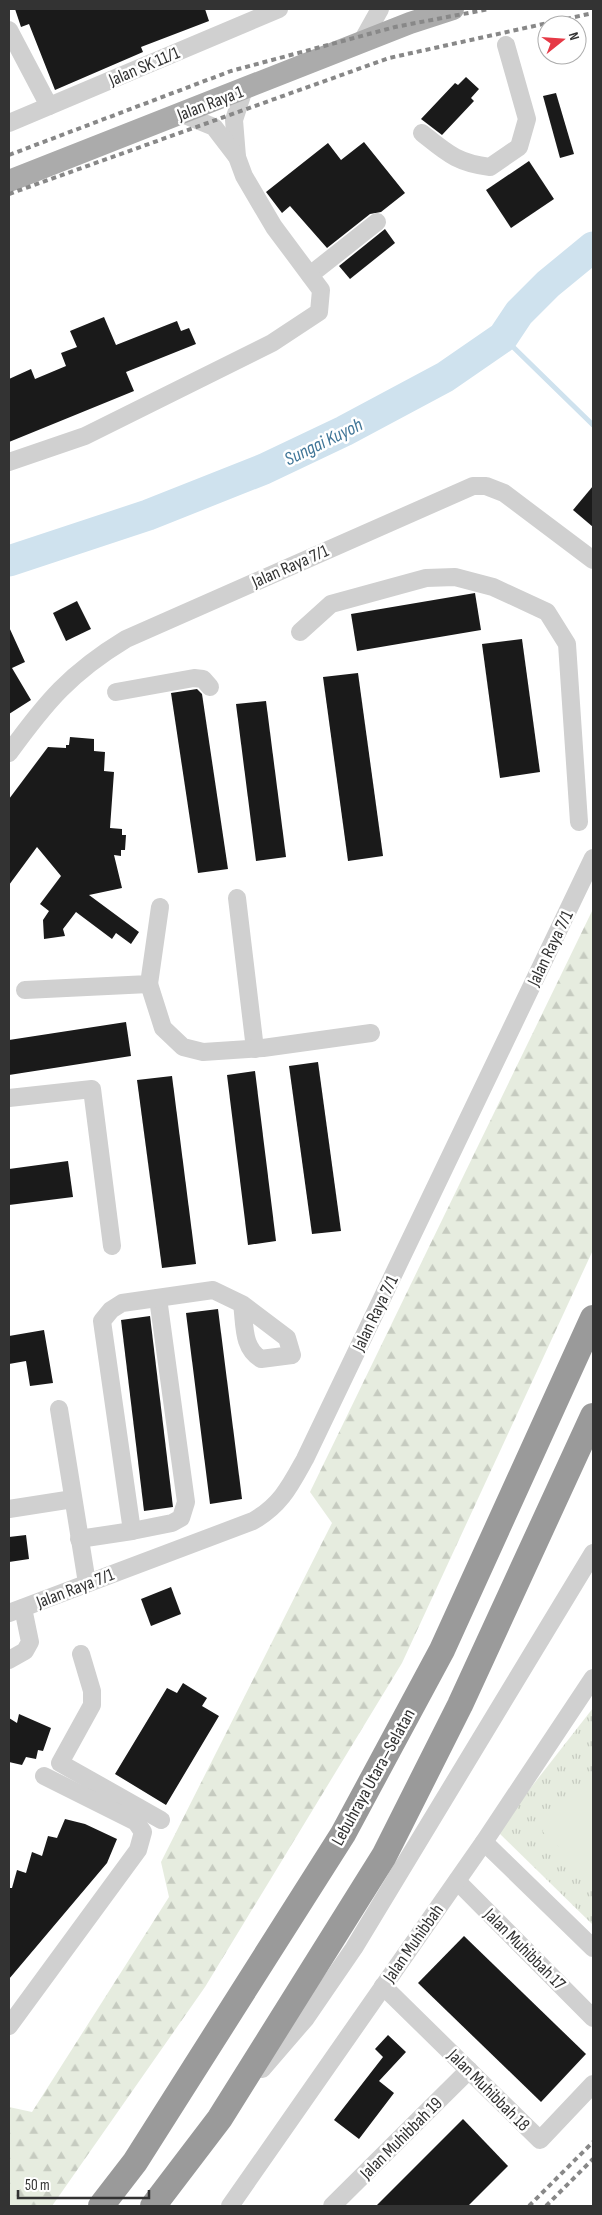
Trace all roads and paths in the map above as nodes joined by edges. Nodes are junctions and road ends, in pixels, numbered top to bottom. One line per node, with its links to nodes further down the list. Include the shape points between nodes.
1 (279, 9): 10 (street, Jalan SK 11/1)
2 (380, 9): 7 (street)
3 (428, 9): 5 (main road, Jalan Raya 1)
4 (453, 9): 5 (main road, Jalan Raya 1)
5 (410, 23): 7 (main road, Jalan Raya 1)
6 (9, 30): 10 (street)
7 (361, 42): 9 (main road, Jalan Raya 1)
8 (506, 46): 13 (street, via 527,120 519,147 490,167 473,165 456,159)
9 (244, 89): 11 (main road, Jalan Raya 1); 14 (street, via 234,120)
10 (49, 106): 12 (street, Jalan SK 11/1)
11 (182, 114): 14 (street, via 214,127); 15 (main road, Jalan Raya 1)
12 (9, 123)
13 (422, 133)
14 (237, 157): 17 (street, via 244,176 274,227)
15 (9, 181)
16 (377, 222): 17 (street)
17 (310, 275): 18 (street, via 321,290 319,312 272,343 85,436)
18 (9, 462)
19 (593, 560): 23 (street, Jalan Raya 7/1, via 504,493 486,486 473,486 126,639 73,675 41,709)
20 (300, 632): 24 (street, via 331,604 426,578 454,577 493,587 547,612 567,644)
21 (210, 687): 22 (street, via 203,679 194,678)
22 (116, 692)
23 (9, 753)
24 (579, 822)
25 (593, 858): 44 (street, Jalan Raya 7/1, via 286,1493 270,1511 253,1521)
26 (237, 898): 31 (street)
27 (160, 907): 28 (street)
28 (149, 984): 29 (street); 31 (street, via 163,1028 183,1047 203,1052)
29 (25, 990)
30 (370, 1033): 31 (street)
31 (255, 1049)
32 (9, 1098): 33 (street, via 92,1089)
33 (112, 1246)
34 (158, 1298): 35 (street, via 213,1290); 41 (street, via 186,1502 181,1518 172,1523); 41 (street, via 122,1303 102,1321)
35 (242, 1304)
36 (593, 1318): 60 (highway, Lebuhraya Utara–Selatan, via 442,1650 343,1834 135,2162)
37 (59, 1408): 39 (street)
38 (593, 1416): 59 (highway, via 460,1705 384,1856)
39 (73, 1499): 40 (street); 42 (street)
40 (9, 1509)
41 (132, 1531): 42 (street)
42 (79, 1539): 44 (street)
43 (593, 1552): 59 (street, via 354,1948 306,2018)
44 (87, 1584): 45 (street, Jalan Raya 7/1)
45 (16, 1611): 47 (street, via 30,1642 25,1651)
46 (81, 1654): 50 (street, via 92,1691 92,1705 60,1763)
47 (9, 1660)
48 (593, 1678): 51 (street, Jalan Muhibbah)
49 (44, 1776): 56 (street, via 136,1822 143,1832 138,1850)
50 (161, 1820)
51 (484, 1842): 52 (street, Jalan Muhibbah); 53 (street)
52 (456, 1881): 54 (street, Jalan Muhibbah); 55 (street, Jalan Muhibbah 17)
53 (593, 1948)
54 (383, 1986): 57 (street, Jalan Muhibbah 18); 62 (street, Jalan Muhibbah)
55 (593, 2018)
56 (9, 2026)
57 (469, 2070): 58 (street, Jalan Muhibbah 18, via 540,2140); 63 (street, Jalan Muhibbah 19)
58 (593, 2084)
59 (220, 2118): 61 (highway)
60 (101, 2206)
61 (153, 2206)
62 (230, 2206)
63 (332, 2206)

